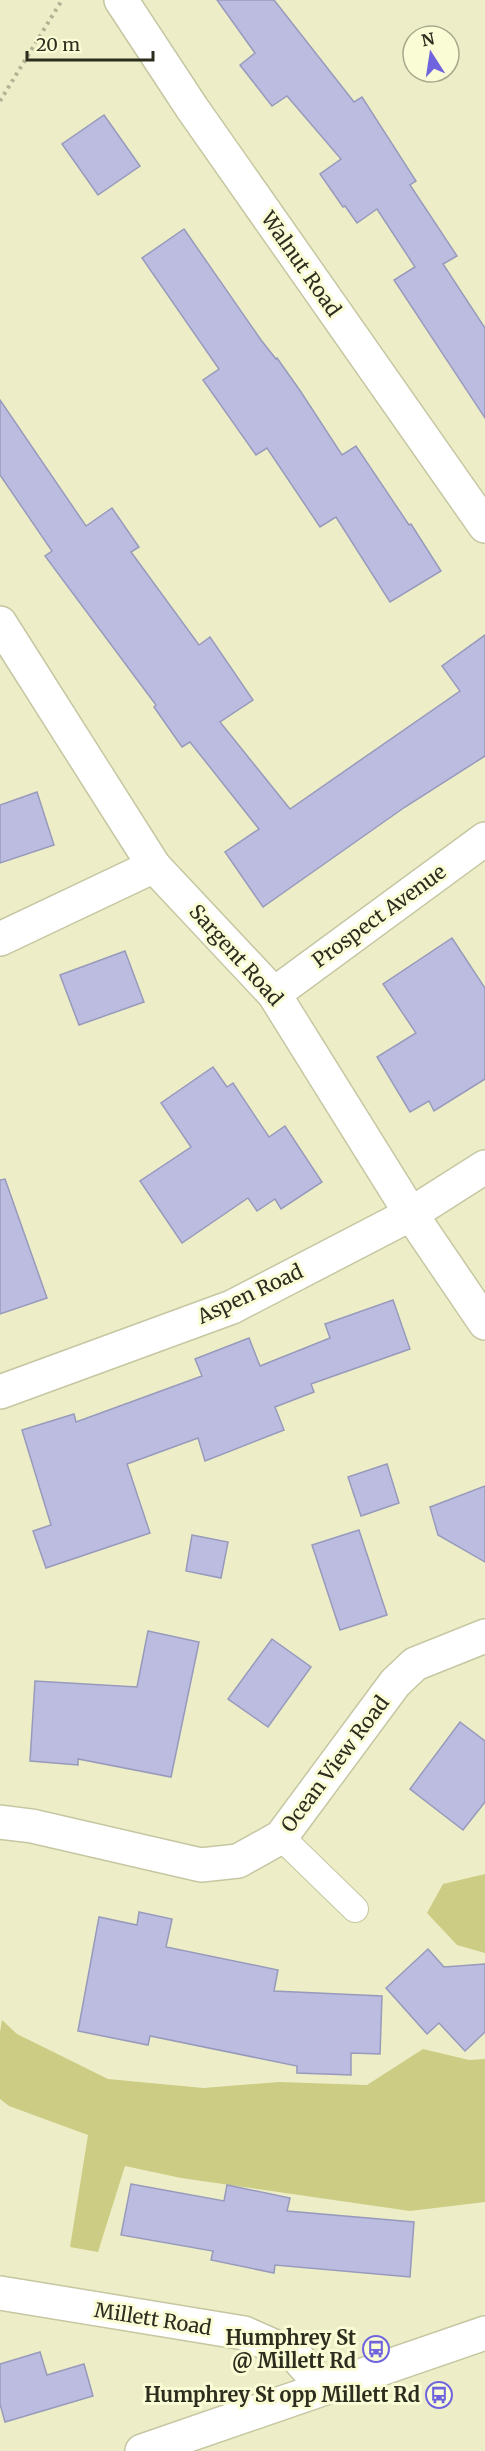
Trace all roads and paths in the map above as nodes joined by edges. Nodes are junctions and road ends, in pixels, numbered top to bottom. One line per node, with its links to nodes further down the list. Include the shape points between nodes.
1 (62, 0): 3 (path)
2 (121, 0): 4 (street, Walnut Road)
3 (0, 101)
4 (485, 526)
5 (0, 623): 7 (street, Sargent Road)
6 (485, 839): 9 (street, Prospect Avenue)
7 (154, 866): 8 (street); 9 (street, Sargent Road)
8 (0, 939)
9 (274, 994): 11 (street, Sargent Road)
10 (485, 1167): 11 (street, Aspen Road)
11 (411, 1214): 12 (street, Sargent Road); 13 (street, Aspen Road, via 232,1307)
12 (485, 1323)
13 (0, 1392)
14 (485, 1636): 16 (street, Ocean View Road, via 415,1664 395,1683)
15 (0, 1822): 16 (street, Ocean View Road, via 201,1865 238,1861)
16 (281, 1837): 17 (lane)
17 (356, 1909)
18 (0, 2293): 20 (street, Millett Road, via 244,2333 296,2356)
19 (485, 2333): 20 (street)
20 (324, 2388): 21 (street)
21 (142, 2451)

